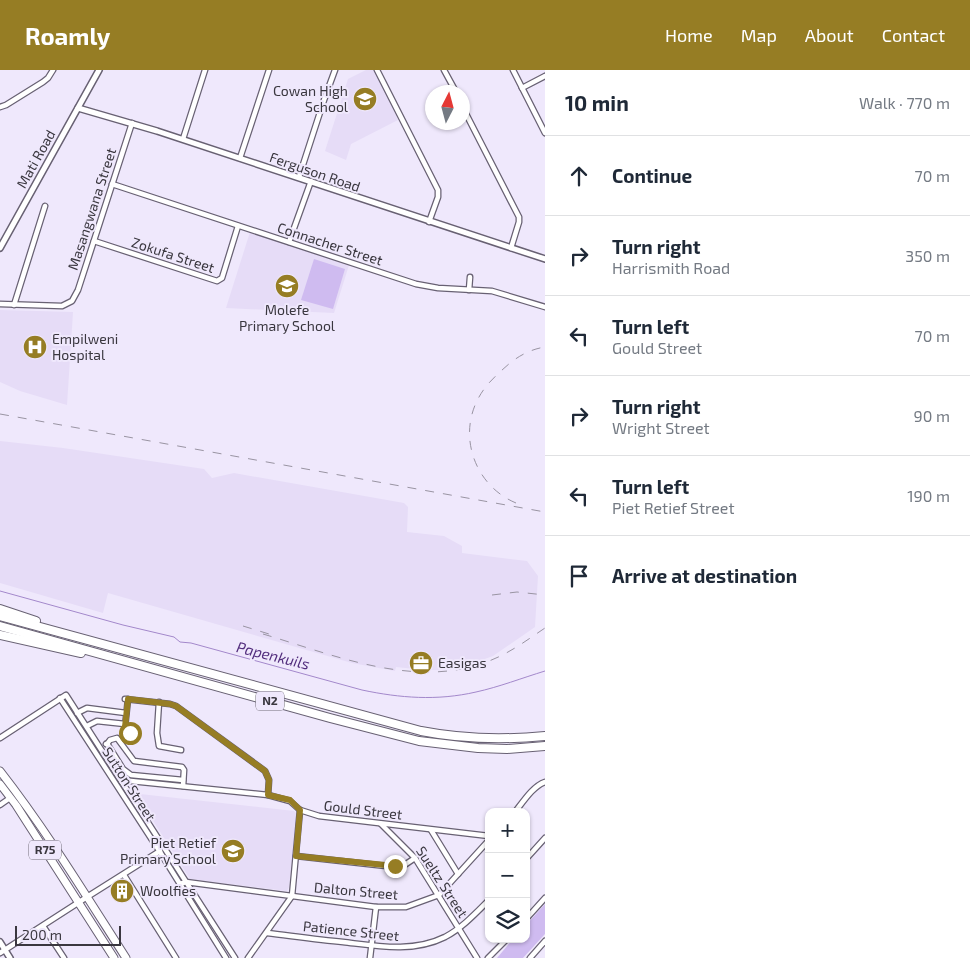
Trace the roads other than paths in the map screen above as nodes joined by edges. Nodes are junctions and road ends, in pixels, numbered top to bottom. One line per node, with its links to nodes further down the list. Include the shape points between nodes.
1 (53, 70): 12 (street, via 43,82)
2 (99, 70): 13 (street, Mati Road)
3 (206, 70): 17 (street)
4 (268, 70): 18 (street)
5 (335, 70): 19 (street)
6 (377, 70): 23 (street, via 438,190)
7 (444, 70): 10 (street)
8 (513, 70): 11 (street)
9 (545, 76): 11 (street)
10 (452, 85)
11 (522, 88): 16 (street)
12 (0, 107)
13 (78, 108): 15 (street, Ferguson Road); 27 (street, Mati Road)
14 (470, 122): 28 (street, via 519,217)
15 (132, 123): 17 (street, Ferguson Road); 21 (street, Masangwana Street)
16 (545, 133)
17 (183, 140): 18 (street, Ferguson Road)
18 (240, 158): 19 (street, Ferguson Road)
19 (299, 177): 20 (street, Ferguson Road)
20 (311, 182): 23 (street, Ferguson Road); 26 (street)
21 (112, 184): 24 (street, Connacher Street); 25 (street, Masangwana Street)
22 (45, 206): 33 (street)
23 (429, 222): 28 (street, Ferguson Road)
24 (238, 226): 25 (street, Zokufa Street, via 222,278 217,281); 26 (street, Connacher Street)
25 (94, 241): 33 (street, Masangwana Street, via 72,301 60,307)
26 (290, 242): 31 (street, Connacher Street, via 427,286)
27 (0, 248)
28 (511, 248): 29 (street, Ferguson Road)
29 (545, 259)
30 (470, 277): 31 (street)
31 (469, 290): 34 (street, Connacher Street, via 492,291)
32 (0, 304): 33 (street)
33 (14, 304)
34 (545, 307)
35 (0, 609): 39 (highway)
36 (0, 616): 39 (highway, N2)
37 (0, 626): 40 (highway, N2)
38 (0, 635): 40 (highway)
39 (118, 647): 48 (highway, N2, via 421,731 481,738)
40 (151, 669): 52 (highway, N2, via 419,741 478,748)
41 (60, 698): 43 (street, Sutton Street, via 66,695); 45 (street, Sutton Street); 50 (street)
42 (159, 702): 44 (street, via 127,699); 54 (street, via 159,746); 63 (street, via 176,706 261,768 269,777)
43 (78, 712): 44 (street, via 87,708); 45 (street); 47 (street, Sutton Street)
44 (126, 713): 46 (street)
45 (72, 716): 57 (street, Sutton Street)
46 (125, 724): 47 (street, via 97,721); 49 (street, via 130,733)
47 (87, 726): 53 (street, Sutton Street)
48 (545, 736)
49 (126, 737)
50 (0, 738)
51 (107, 744): 53 (street); 59 (street, via 123,769 131,775); 59 (street, via 117,738 134,761 182,767)
52 (545, 746)
53 (100, 747): 55 (street, Sutton Street)
54 (180, 750)
55 (114, 768): 57 (street); 58 (street, Sutton Street)
56 (0, 771): 87 (main road, R75, via 35,817)
57 (107, 772): 66 (street, Sutton Street)
58 (121, 780): 62 (street, Gould Street); 64 (street, Sutton Street)
59 (183, 780): 62 (street)
60 (545, 782): 68 (street)
61 (0, 784): 65 (main road, R75)
62 (183, 786): 63 (street, Gould Street)
63 (268, 795): 69 (street, Gould Street, via 290,800)
64 (132, 796): 66 (street); 75 (street, Sutton Street)
65 (10, 798): 67 (street); 89 (main road, R75)
66 (125, 800): 76 (street, Sutton Street)
67 (0, 805)
68 (518, 808)
69 (300, 810): 70 (street, Gould Street, via 319,816); 78 (street)
70 (381, 824): 71 (street, Gould Street); 79 (street, Sueltz Street)
71 (431, 830): 72 (street, Gould Street); 80 (street)
72 (485, 836)
73 (545, 838): 77 (street)
74 (485, 844): 80 (street)
75 (166, 847): 76 (street); 83 (street, Sutton Street)
76 (160, 852): 81 (street); 82 (street, Sutton Street)
77 (530, 855)
78 (296, 856): 79 (street, via 395,866 403,866); 85 (street)
79 (415, 858): 86 (street, Sueltz Street)
80 (458, 874): 86 (street)
81 (124, 875): 87 (street); 105 (street)
82 (180, 884): 83 (street, Dalton Street); 84 (street, Sutton Street)
83 (188, 884): 84 (street, Dalton Street); 85 (street, Dalton Street); 107 (street, Sutton Street)
84 (183, 890): 106 (street, Sutton Street)
85 (292, 896): 91 (street, Dalton Street); 95 (street)
86 (439, 896): 91 (street, Dalton Street, via 406,907); 94 (street, Sueltz Street)
87 (86, 897): 89 (street); 104 (main road, R75)
88 (545, 898): 92 (street)
89 (78, 902): 93 (street); 103 (main road, R75)
90 (485, 904): 94 (street, Patience Street)
91 (376, 907): 99 (street)
92 (530, 915)
93 (43, 926): 100 (street); 102 (street)
94 (459, 929): 99 (street, Patience Street, via 417,946); 110 (street, Sueltz Street)
95 (267, 933): 99 (street, Patience Street); 108 (street)
96 (0, 942): 100 (street)
97 (503, 943): 111 (street)
98 (544, 943): 112 (street)
99 (371, 946): 109 (street)
100 (3, 952): 101 (street)
101 (10, 958)
102 (64, 958)
103 (114, 958)
104 (126, 958)
105 (176, 958)
106 (226, 958)
107 (235, 958)
108 (248, 958)
109 (370, 958)
110 (477, 958)
111 (488, 958)
112 (530, 958)

